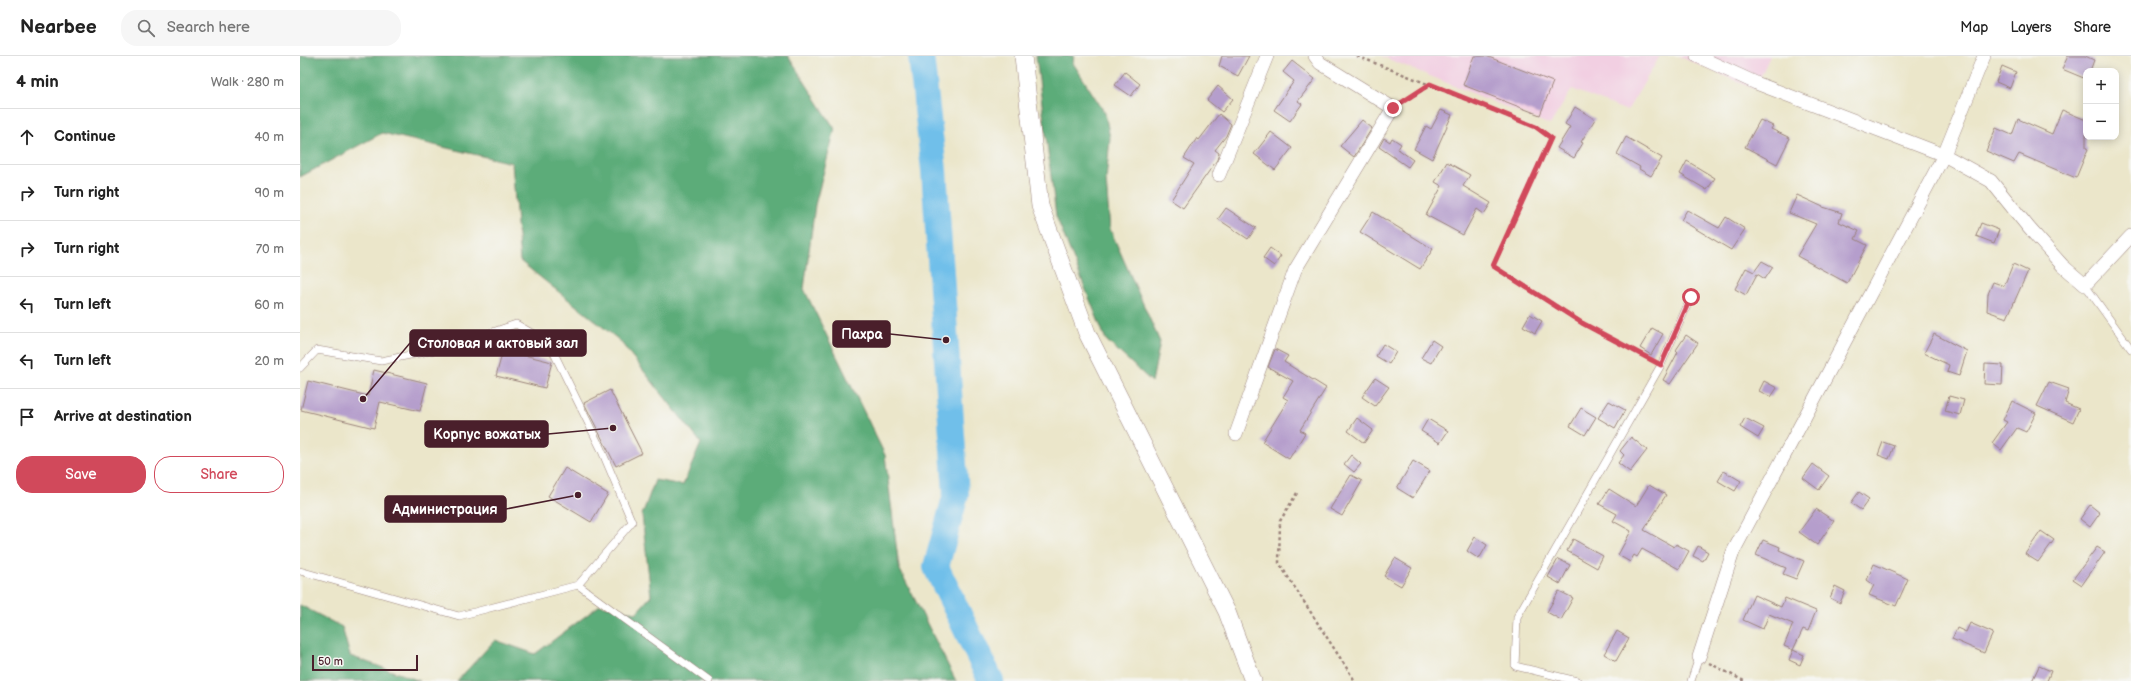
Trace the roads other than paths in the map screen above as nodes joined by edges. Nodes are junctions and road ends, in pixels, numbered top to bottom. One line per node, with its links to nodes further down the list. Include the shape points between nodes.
1 (1023, 56): 18 (street, via 1040,206 1084,326 1226,612)
2 (1267, 56): 7 (street)
3 (1315, 56): 13 (street, via 1320,64 1393,108 1296,270)
4 (1697, 56): 6 (street, via 1756,83)
5 (1984, 56): 6 (street)
6 (1944, 155): 9 (street, via 1991,180 2058,260); 16 (street, via 1733,552)
7 (1219, 175)
8 (2131, 236): 9 (street)
9 (2085, 285): 11 (lane)
10 (1691, 297): 19 (lane, via 1661,365 1517,617 1515,666)
11 (2131, 349)
12 (300, 368): 15 (lane, via 317,350 381,361 448,347 516,324 549,343 601,449 632,522)
13 (1236, 434)
14 (300, 571): 15 (lane, via 459,616)
15 (578, 585): 17 (lane)
16 (1699, 657): 20 (lane)
17 (709, 681)
18 (1253, 681)
19 (1577, 681)
20 (1691, 681)

